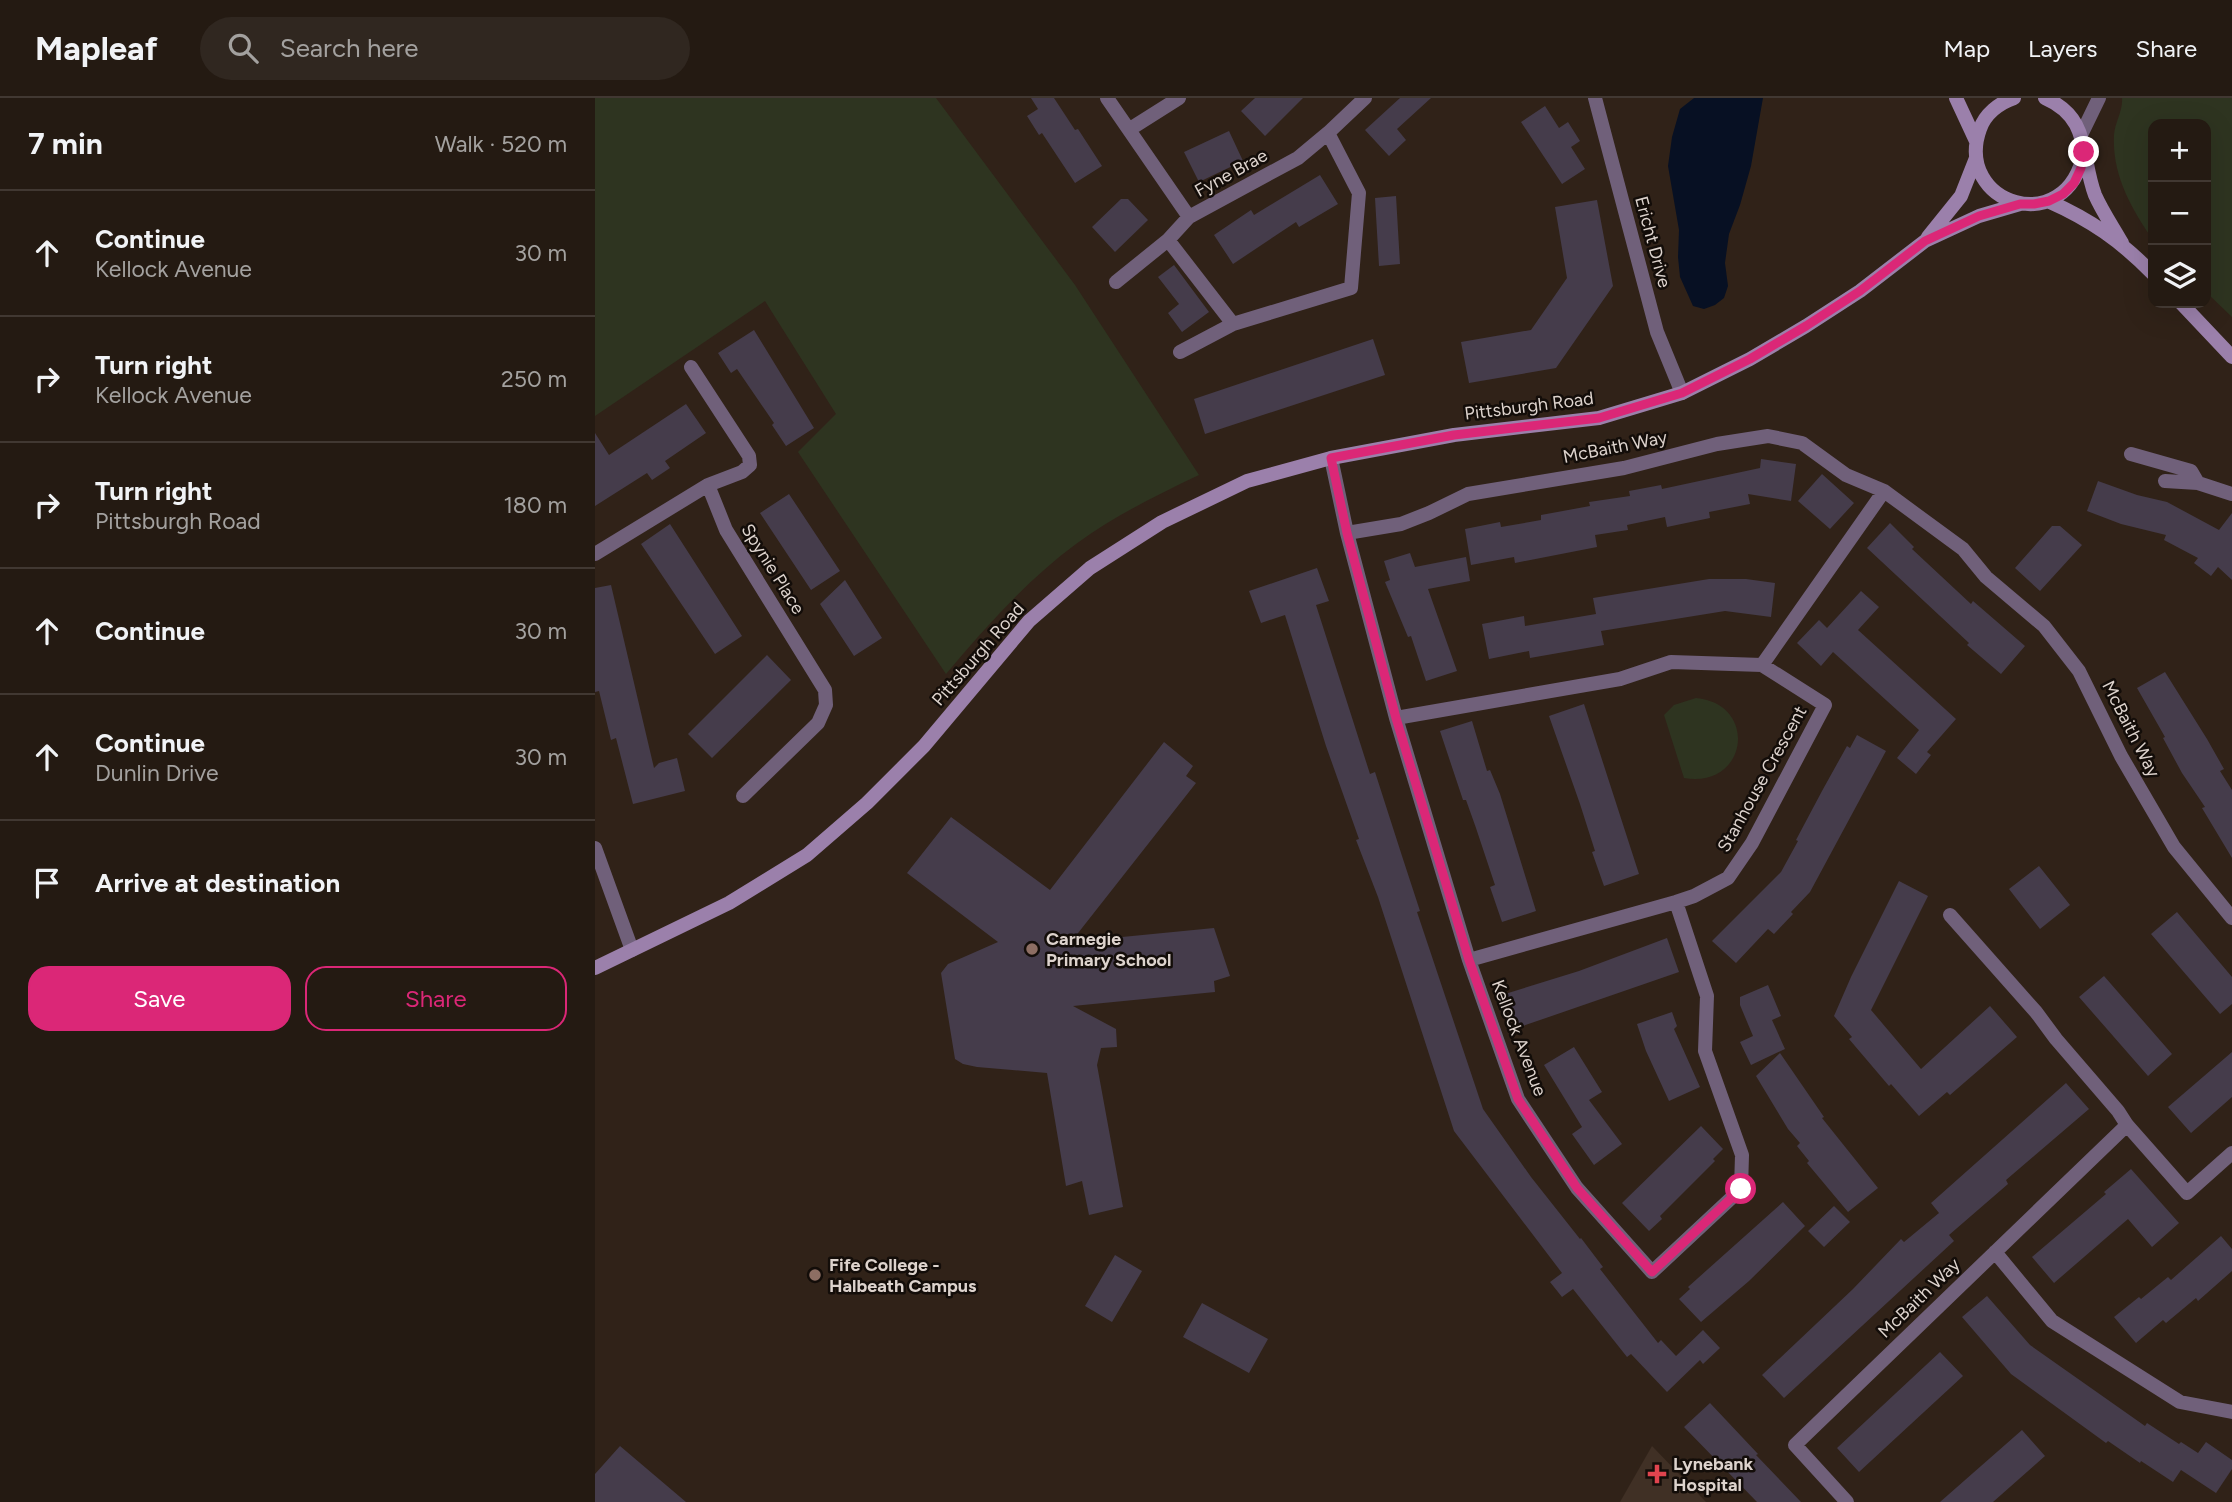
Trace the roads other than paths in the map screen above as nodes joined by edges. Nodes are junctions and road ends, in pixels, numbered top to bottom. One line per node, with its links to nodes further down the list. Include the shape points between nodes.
1 (1107, 98): 9 (street)
2 (1179, 98): 9 (street)
3 (1365, 98): 10 (street, Fyne Brae)
4 (1595, 98): 28 (street, Ericht Drive, via 1657,332)
5 (1956, 98): 12 (street)
6 (2014, 98): 12 (street, via 1992,110)
7 (2045, 98): 11 (street, via 2073,117)
8 (2099, 98): 11 (street)
9 (1130, 129): 17 (street)
10 (1328, 133): 17 (street, Fyne Brae, via 1297,158); 24 (street, via 1359,193 1351,288)
11 (2082, 134): 13 (street)
12 (1976, 141): 14 (street)
13 (2084, 152): 15 (street, via 2074,183); 20 (street, via 2096,195)
14 (1976, 158): 16 (street, via 1991,188); 19 (street, via 1961,196)
15 (2049, 201): 16 (street); 20 (street)
16 (2020, 204): 19 (street, via 1979,216)
17 (1189, 218): 18 (street, Fyne Brae)
18 (1168, 240): 22 (street, Fyne Brae); 24 (street)
19 (1925, 241): 28 (street, Pittsburgh Road, via 1806,326)
20 (2122, 243): 21 (street)
21 (2148, 269)
22 (1116, 282)
23 (2186, 308): 26 (street)
24 (1233, 324): 25 (street)
25 (1180, 352)
26 (2232, 357)
27 (691, 367): 33 (street, via 749,456 750,465 742,472)
28 (1682, 393): 30 (street, Pittsburgh Road, via 1599,418 1454,435)
29 (2131, 454): 32 (street, via 2191,471)
30 (1331, 458): 36 (street, Kellock Avenue); 45 (street, Pittsburgh Road, via 1247,481 1162,522 1090,568 1029,621 924,746 807,855 729,904)
31 (2165, 481): 32 (street)
32 (2198, 483): 35 (street)
33 (708, 485): 37 (street); 40 (street, Spynie Place, via 726,530 825,690 826,705 818,723)
34 (1884, 491): 36 (street, McBaith Way, via 1846,475 1802,443 1767,436 1624,468 1468,494 1401,524); 38 (street); 44 (street, McBaith Way, via 1963,549 1986,576 2044,626 2079,671 2174,847)
35 (2232, 494)
36 (1347, 533): 39 (street, Kellock Avenue)
37 (595, 554)
38 (1762, 666): 39 (street, Stanhouse Crescent, via 1671,662 1620,679); 42 (street, Stanhouse Crescent, via 1825,705 1752,843 1728,878)
39 (1396, 718): 46 (street, Kellock Avenue)
40 (743, 796)
41 (595, 848): 45 (street)
42 (1676, 902): 46 (street, Stanhouse Crescent); 46 (street, Kellock Avenue, via 1707,996 1705,1051 1742,1155 1741,1189 1652,1272 1577,1188 1518,1099)
43 (1950, 915): 48 (street)
44 (2232, 918)
45 (632, 950): 47 (street, Pittsburgh Road)
46 (1469, 960)
47 (595, 968)
48 (2127, 1125): 49 (street, via 2187,1193); 50 (street, McBaith Way)
49 (2232, 1153)
50 (1995, 1252): 51 (street, via 2052,1321 2180,1402); 52 (street, McBaith Way, via 1795,1445)
51 (2232, 1412)
52 (1847, 1502)

